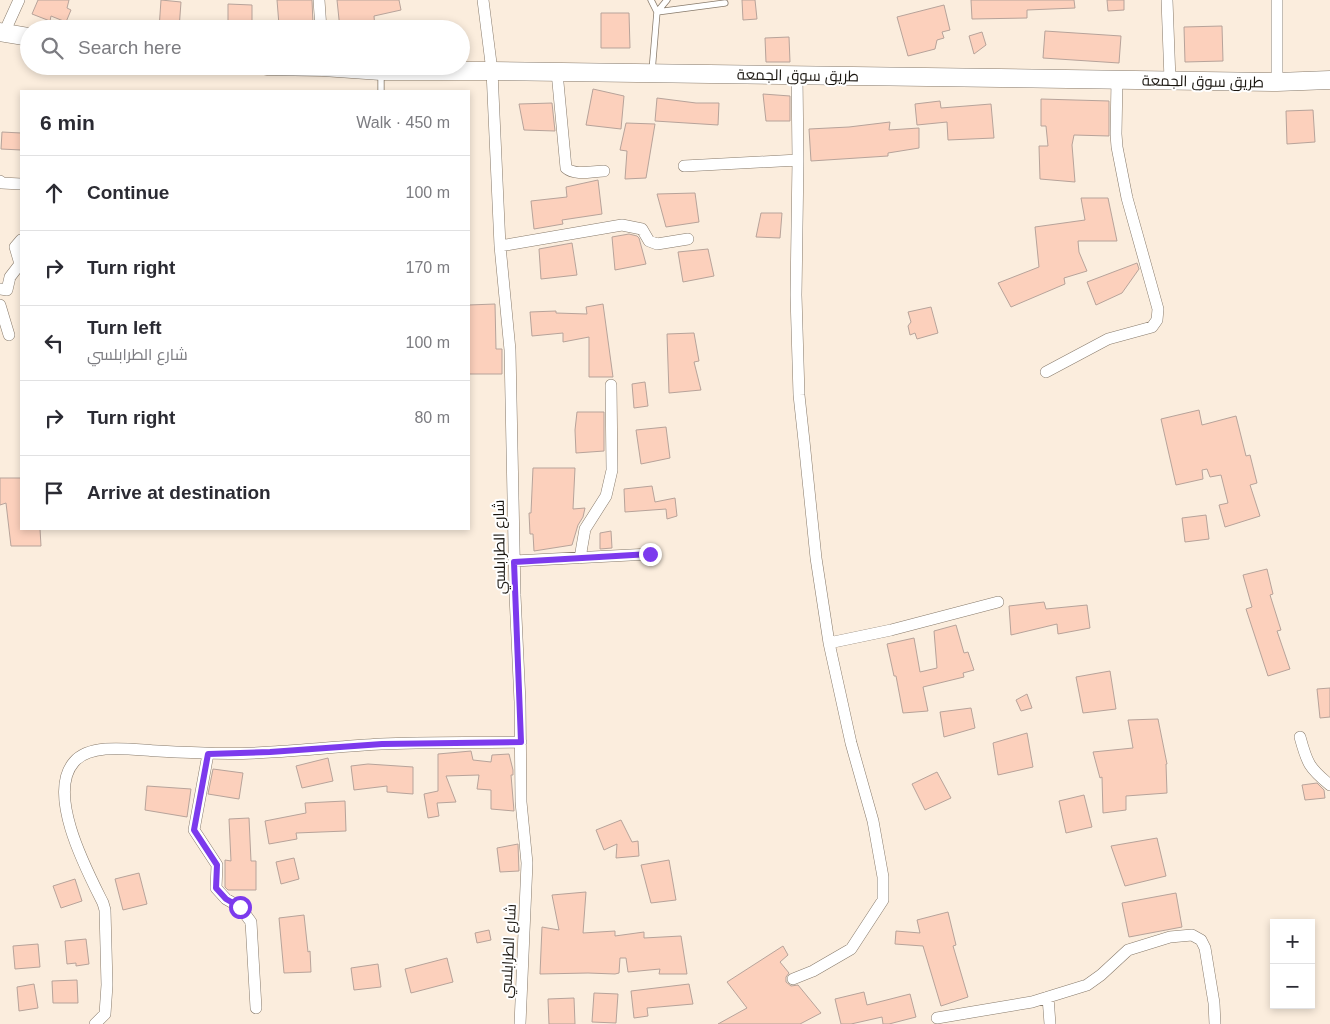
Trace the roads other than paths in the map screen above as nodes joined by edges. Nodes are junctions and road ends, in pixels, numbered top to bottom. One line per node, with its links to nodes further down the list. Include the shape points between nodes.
1 (19, 0): 11 (street)
2 (320, 0): 10 (street)
3 (483, 0): 14 (street, شارع الطرابلسي)
4 (651, 0): 9 (lane)
5 (667, 0): 9 (lane)
6 (1167, 0): 20 (street)
7 (1277, 0): 22 (street)
8 (725, 3): 9 (lane)
9 (657, 12): 16 (lane)
10 (321, 20)
11 (2, 32): 12 (main road)
12 (20, 35)
13 (470, 71): 14 (main road, طريق سوق الجمعة)
14 (492, 71): 15 (main road, طريق سوق الجمعة); 31 (street, شارع الطرابلسي)
15 (557, 72): 16 (main road, طريق سوق الجمعة); 26 (street, via 566,168 574,172)
16 (652, 73): 18 (main road, طريق سوق الجمعة)
17 (381, 75): 23 (lane)
18 (797, 75): 19 (main road, طريق سوق الجمعة); 24 (street)
19 (1117, 80): 20 (main road, طريق سوق الجمعة); 37 (street, via 1117,147 1127,198 1158,309 1157,320 1152,327 1108,339)
20 (1170, 80): 22 (main road, طريق سوق الجمعة)
21 (1330, 80): 22 (main road, طريق سوق الجمعة)
22 (1278, 82)
23 (381, 90)
24 (798, 160): 25 (street); 43 (street, via 796,295 799,394 816,558)
25 (684, 166)
26 (604, 171)
27 (0, 181): 28 (street)
28 (20, 184)
29 (688, 239): 31 (street, via 657,244 649,240 642,229 622,225)
30 (20, 241): 32 (street, via 15,247)
31 (500, 246): 41 (street, شارع الطرابلسي, via 510,350)
32 (20, 264)
33 (20, 264): 34 (street, via 10,277 7,290)
34 (0, 289)
35 (0, 305): 36 (street)
36 (9, 335)
37 (1046, 372)
38 (611, 385): 40 (street, via 612,470 606,496 585,529)
39 (650, 554): 40 (street)
40 (580, 558): 41 (street)
41 (514, 562): 45 (street, شارع الطرابلسي)
42 (998, 602): 43 (street)
43 (829, 643): 48 (street, via 851,743 873,822 883,877 883,900 851,949)
44 (1300, 737): 47 (street, via 1306,760)
45 (521, 742): 46 (street, via 382,744); 54 (street, شارع الطرابلسي, via 527,863)
46 (208, 754): 50 (street, via 194,830 217,865 216,888 240,907 251,922); 52 (street, via 96,750 84,753 66,776 69,826 105,910)
47 (1330, 785)
48 (793, 980)
49 (1048, 997): 51 (street); 55 (street); 56 (street, via 1087,985 1128,950 1170,937 1192,935 1201,940 1205,948)
50 (256, 1008)
51 (938, 1018)
52 (106, 1019): 53 (street)
53 (95, 1024)
54 (520, 1024)
55 (1050, 1024)
56 (1215, 1024)

